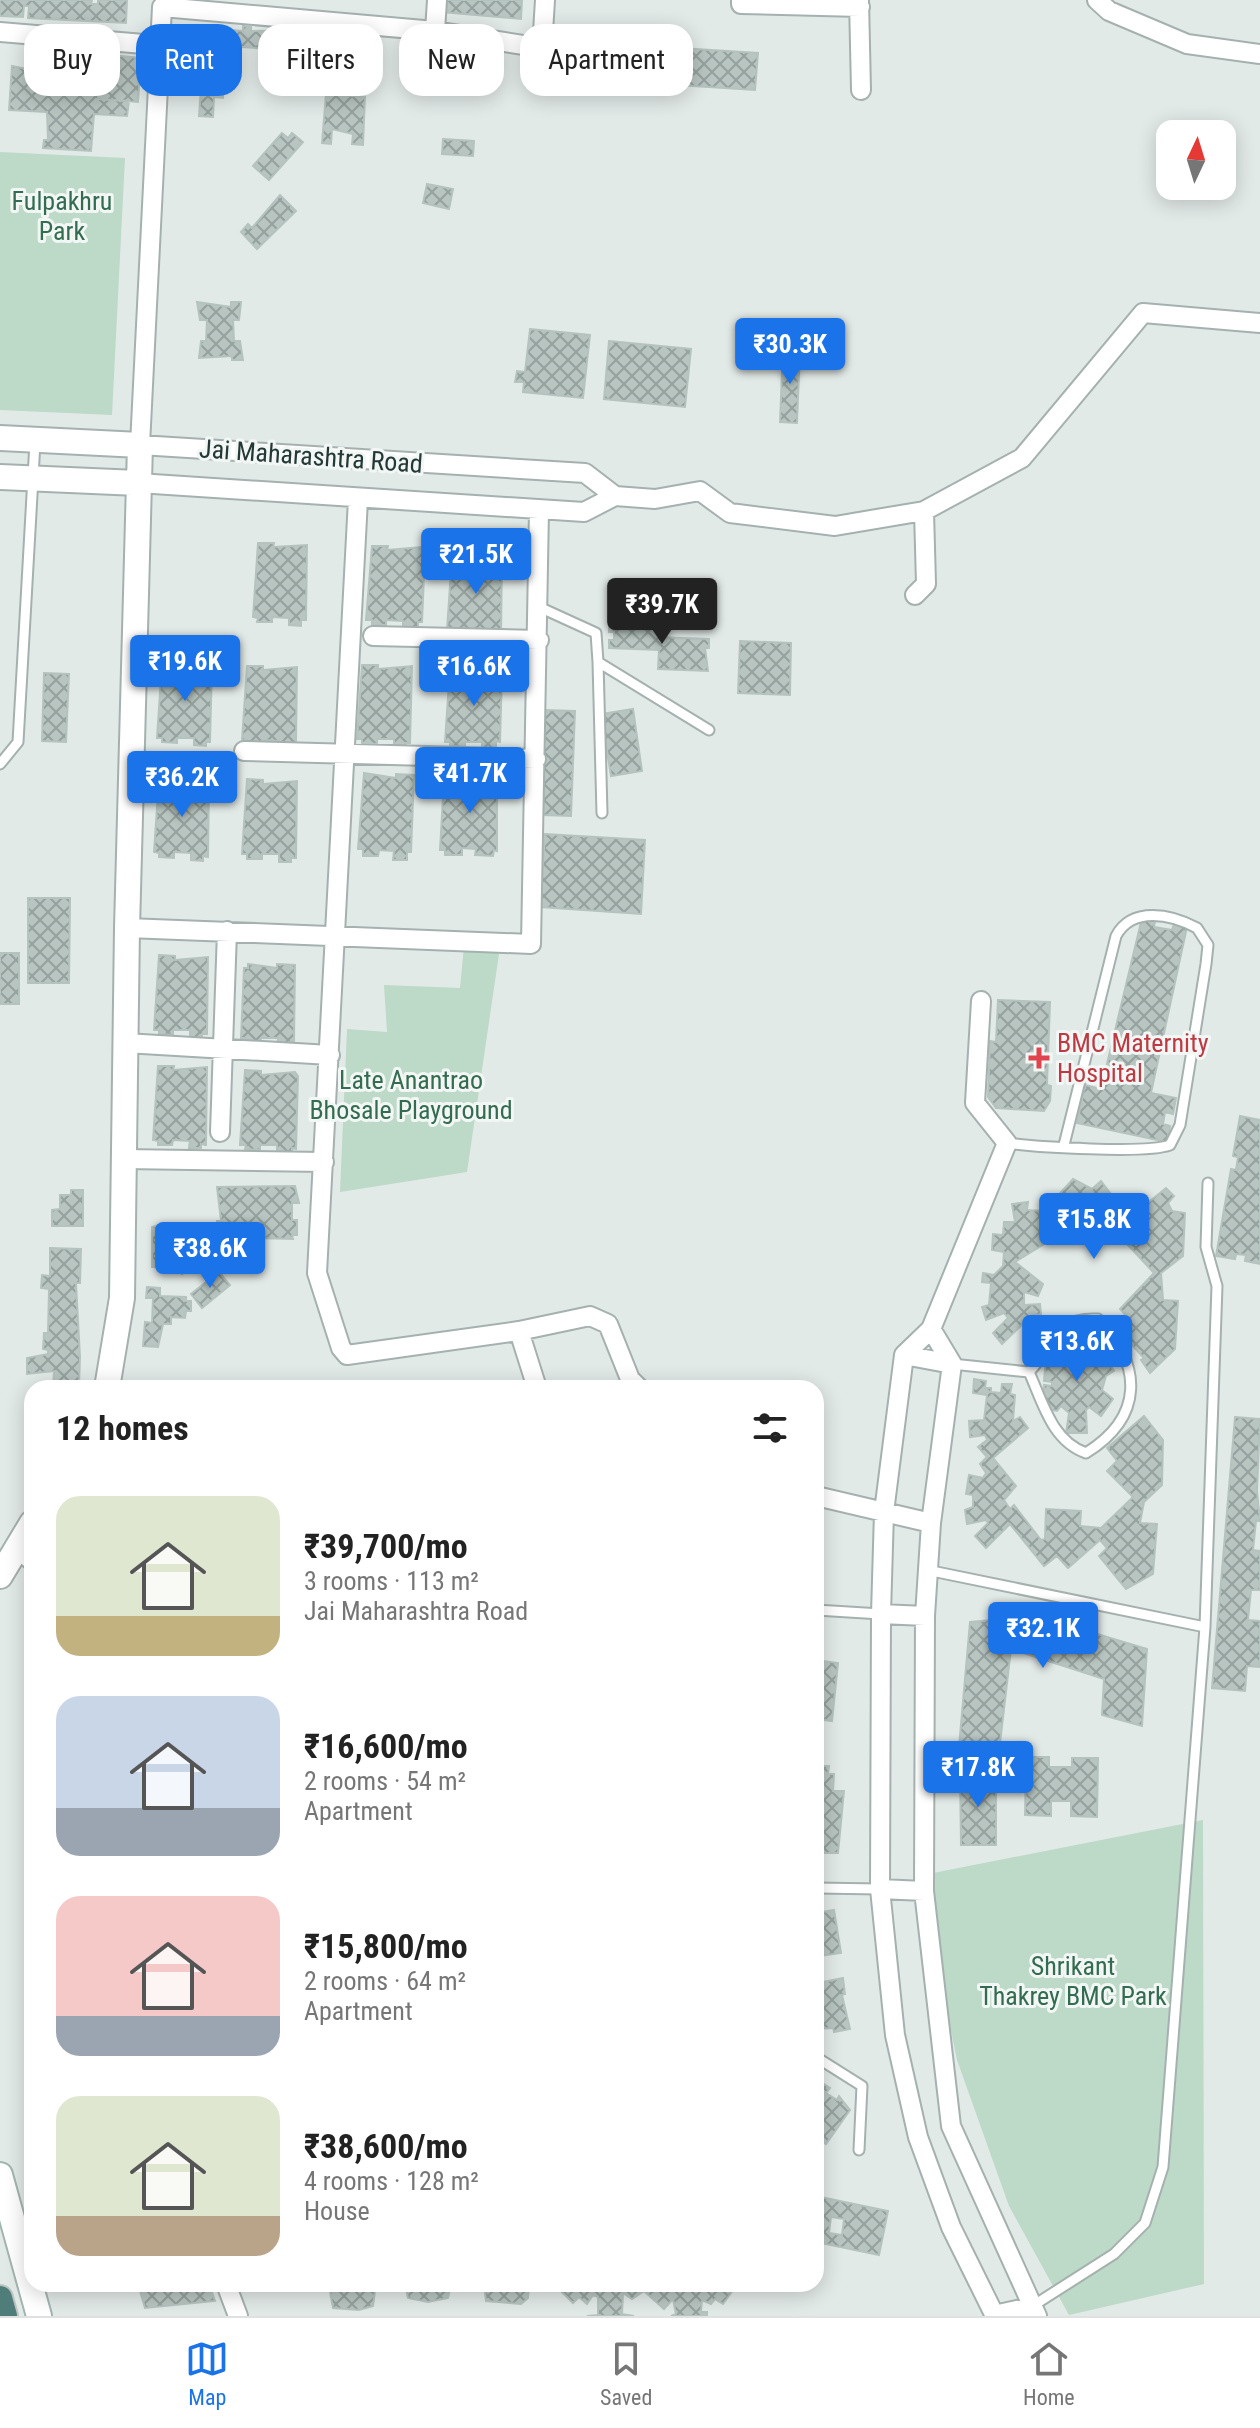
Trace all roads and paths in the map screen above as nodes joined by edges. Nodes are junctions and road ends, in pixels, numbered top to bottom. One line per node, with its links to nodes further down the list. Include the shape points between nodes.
1 (437, 0): 7 (street)
2 (545, 0): 10 (street, via 542,48)
3 (741, 0): 5 (street)
4 (1097, 0): 12 (street, via 1109,11 1187,44)
5 (860, 3): 13 (street)
6 (161, 24): 8 (street, via 162,7)
7 (435, 24)
8 (399, 28)
9 (0, 32): 11 (street)
10 (504, 42)
11 (136, 43)
12 (1260, 54)
13 (861, 90)
14 (158, 96): 18 (street)
15 (1260, 323): 25 (street, Jai Maharashtra Road, via 1143,313 1022,458)
16 (0, 438): 17 (street, Jai Maharashtra Road)
17 (36, 440): 18 (street, Jai Maharashtra Road); 20 (lane)
18 (140, 445): 21 (street); 22 (street, Jai Maharashtra Road, via 585,473)
19 (0, 477): 20 (street, Jai Maharashtra Road)
20 (34, 479): 21 (street, Jai Maharashtra Road); 35 (lane, via 18,742)
21 (138, 483): 23 (street, Jai Maharashtra Road); 37 (street)
22 (615, 496): 24 (street, Jai Maharashtra Road, via 584,512); 25 (street, Jai Maharashtra Road, via 655,499 700,491 730,513 835,526)
23 (358, 499): 24 (street, Jai Maharashtra Road); 33 (street)
24 (539, 510): 27 (street)
25 (924, 511): 26 (street, via 926,584)
26 (915, 595)
27 (539, 607): 29 (street); 30 (lane, via 596,633)
28 (373, 636): 29 (street)
29 (539, 640): 34 (street)
30 (598, 662): 31 (lane); 36 (lane)
31 (709, 730)
32 (244, 751): 33 (street)
33 (344, 755): 34 (street); 39 (street)
34 (536, 759): 39 (street, via 531,944)
35 (0, 764)
36 (602, 813)
37 (127, 928): 38 (street); 41 (street)
38 (227, 931): 39 (street); 42 (street)
39 (337, 934): 43 (street)
40 (981, 1001): 45 (street, via 975,1103)
41 (125, 1043): 42 (street); 47 (street)
42 (224, 1049): 43 (street); 44 (street)
43 (330, 1055): 48 (street)
44 (220, 1132)
45 (1007, 1143): 46 (lane); 50 (street)
46 (1064, 1145): 46 (lane, via 1159,1149 1177,1136 1208,945 1197,928 1147,915 1122,925)
47 (124, 1159): 48 (street); 55 (street, via 122,1298)
48 (324, 1162): 51 (street, via 317,1273 347,1355)
49 (1208, 1183): 67 (lane, via 1206,1247 1217,1286)
50 (931, 1329): 52 (street); 53 (street)
51 (519, 1331): 56 (street); 57 (street, via 590,1316 602,1319)
52 (904, 1355): 53 (street); 59 (street)
53 (952, 1364): 54 (lane); 60 (street)
54 (1029, 1372): 54 (lane, via 1068,1322 1098,1319 1115,1336 1131,1368 1130,1398 1102,1443 1086,1453 1071,1447 1056,1431)
55 (108, 1380)
56 (534, 1380)
57 (631, 1380)
58 (824, 1498): 59 (street)
59 (884, 1512): 60 (street); 65 (street)
60 (931, 1523): 62 (street)
61 (24, 1554): 63 (street)
62 (927, 1570): 66 (street); 67 (lane)
63 (0, 1576)
64 (824, 1610): 65 (lane)
65 (881, 1614): 66 (street); 69 (street)
66 (925, 1616): 70 (street)
67 (1205, 1627): 80 (lane, via 1163,2167 1145,2223 1114,2254)
68 (824, 1888): 69 (lane)
69 (880, 1889): 70 (street); 73 (street, via 895,2035)
70 (924, 1891): 72 (street)
71 (824, 2062): 74 (lane, via 862,2086)
72 (951, 2126): 73 (street); 80 (street)
73 (918, 2137): 81 (street, via 951,2227)
74 (859, 2150)
75 (0, 2175): 76 (street)
76 (24, 2262)
77 (32, 2292): 83 (street)
78 (229, 2292): 84 (street)
79 (0, 2298): 82 (highway)
80 (1034, 2312): 81 (street)
81 (994, 2315)
82 (5, 2316)
83 (39, 2316)
84 (238, 2316)

